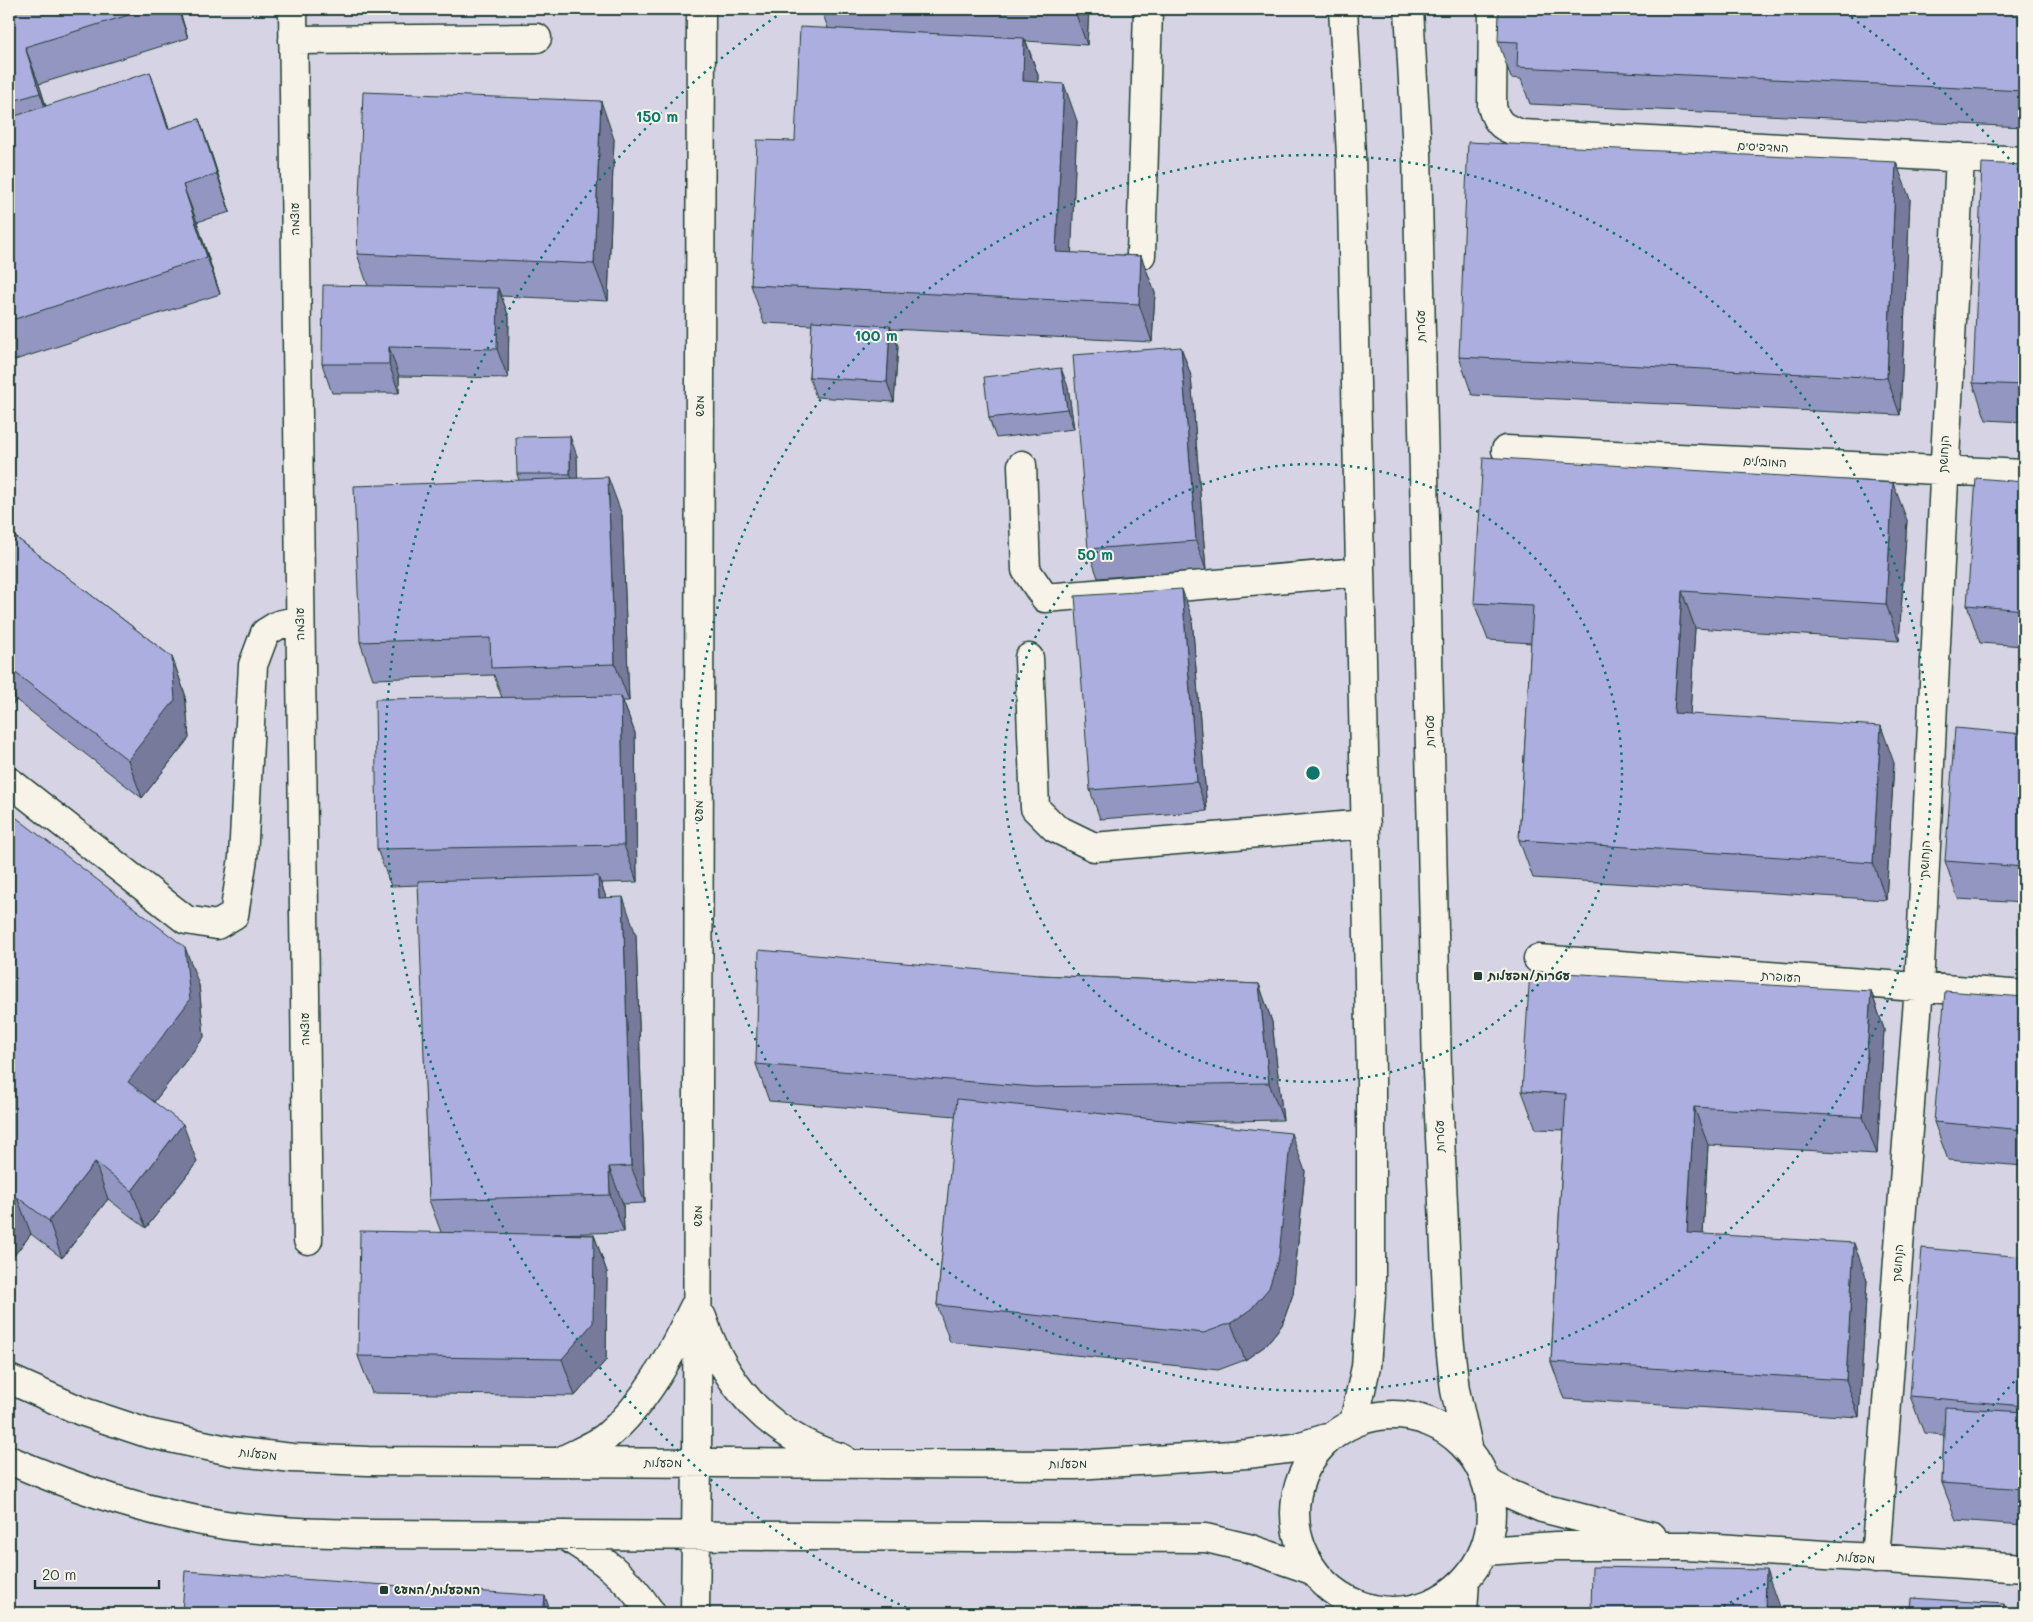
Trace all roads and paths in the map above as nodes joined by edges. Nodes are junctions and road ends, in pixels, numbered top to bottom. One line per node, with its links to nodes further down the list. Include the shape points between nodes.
1 (293, 9): 8 (street, עוצמה)
2 (701, 9): 25 (street, מעש)
3 (1148, 9): 11 (street)
4 (1343, 9): 16 (street, via 1351,155)
5 (1409, 9): 29 (street, עטרות, via 1417,152 1440,1120 1449,1337 1455,1390)
6 (1493, 9): 9 (street, המדפיסים, via 1492,107 1495,118 1503,127 1522,134)
7 (537, 38): 8 (street)
8 (293, 40): 17 (street, עוצמה)
9 (1960, 157): 10 (street, המדפיסים); 14 (street, הנחושת)
10 (2024, 161)
11 (1141, 255)
12 (1506, 450): 14 (street, המובילים)
13 (1022, 465): 16 (street, via 1026,570 1045,598)
14 (1944, 470): 15 (street, המובילים); 22 (street, הנחושת)
15 (2024, 474)
16 (1360, 572): 20 (street)
17 (300, 620): 19 (street, via 278,624 265,633 253,665 243,858 234,915 217,926 186,920); 24 (street, עוצמה)
18 (1029, 658): 20 (street, via 1036,808 1054,828 1094,847)
19 (10, 782)
20 (1366, 824): 27 (street, via 1371,1295 1366,1367)
21 (1538, 959): 22 (street, העופרת)
22 (1919, 987): 23 (street, העופרת); 39 (street, הנחושת)
23 (2024, 995)
24 (308, 1240)
25 (697, 1302): 31 (street, via 669,1360 639,1402 606,1438); 32 (street, מעש); 33 (street, via 726,1371 751,1405 790,1436)
26 (9, 1380): 31 (street, מפעלות, via 81,1411 147,1433 230,1452 368,1461)
27 (1354, 1422): 28 (street); 29 (street, via 1378,1415 1404,1415 1444,1430)
28 (1328, 1438): 33 (street, מפעלות, via 1294,1448 1247,1454 1076,1465); 41 (street, via 1309,1460 1297,1487 1293,1516 1298,1544)
29 (1469, 1451): 34 (street)
30 (9, 1460): 35 (street, via 128,1504 219,1524 287,1532)
31 (558, 1462): 32 (street, מפעלות)
32 (697, 1463): 33 (street, מפעלות); 36 (street, מעש)
33 (860, 1464)
34 (1486, 1482): 37 (street, מפעלות, via 1542,1508); 38 (street, via 1491,1505 1490,1529)
35 (564, 1535): 36 (street); 44 (street, via 602,1559 637,1592)
36 (696, 1536): 41 (street, via 1206,1538 1248,1548); 45 (street, מעש)
37 (1687, 1546): 38 (street, מפעלות, via 1556,1546); 39 (street, מפעלות)
38 (1484, 1552): 42 (street)
39 (1875, 1559): 40 (street, מפעלות)
40 (2024, 1568)
41 (1312, 1570): 43 (street)
42 (1466, 1580): 43 (street, via 1445,1597 1421,1608 1395,1612); 46 (street)
43 (1348, 1606)
44 (651, 1613)
45 (695, 1613)
46 (1463, 1613)

